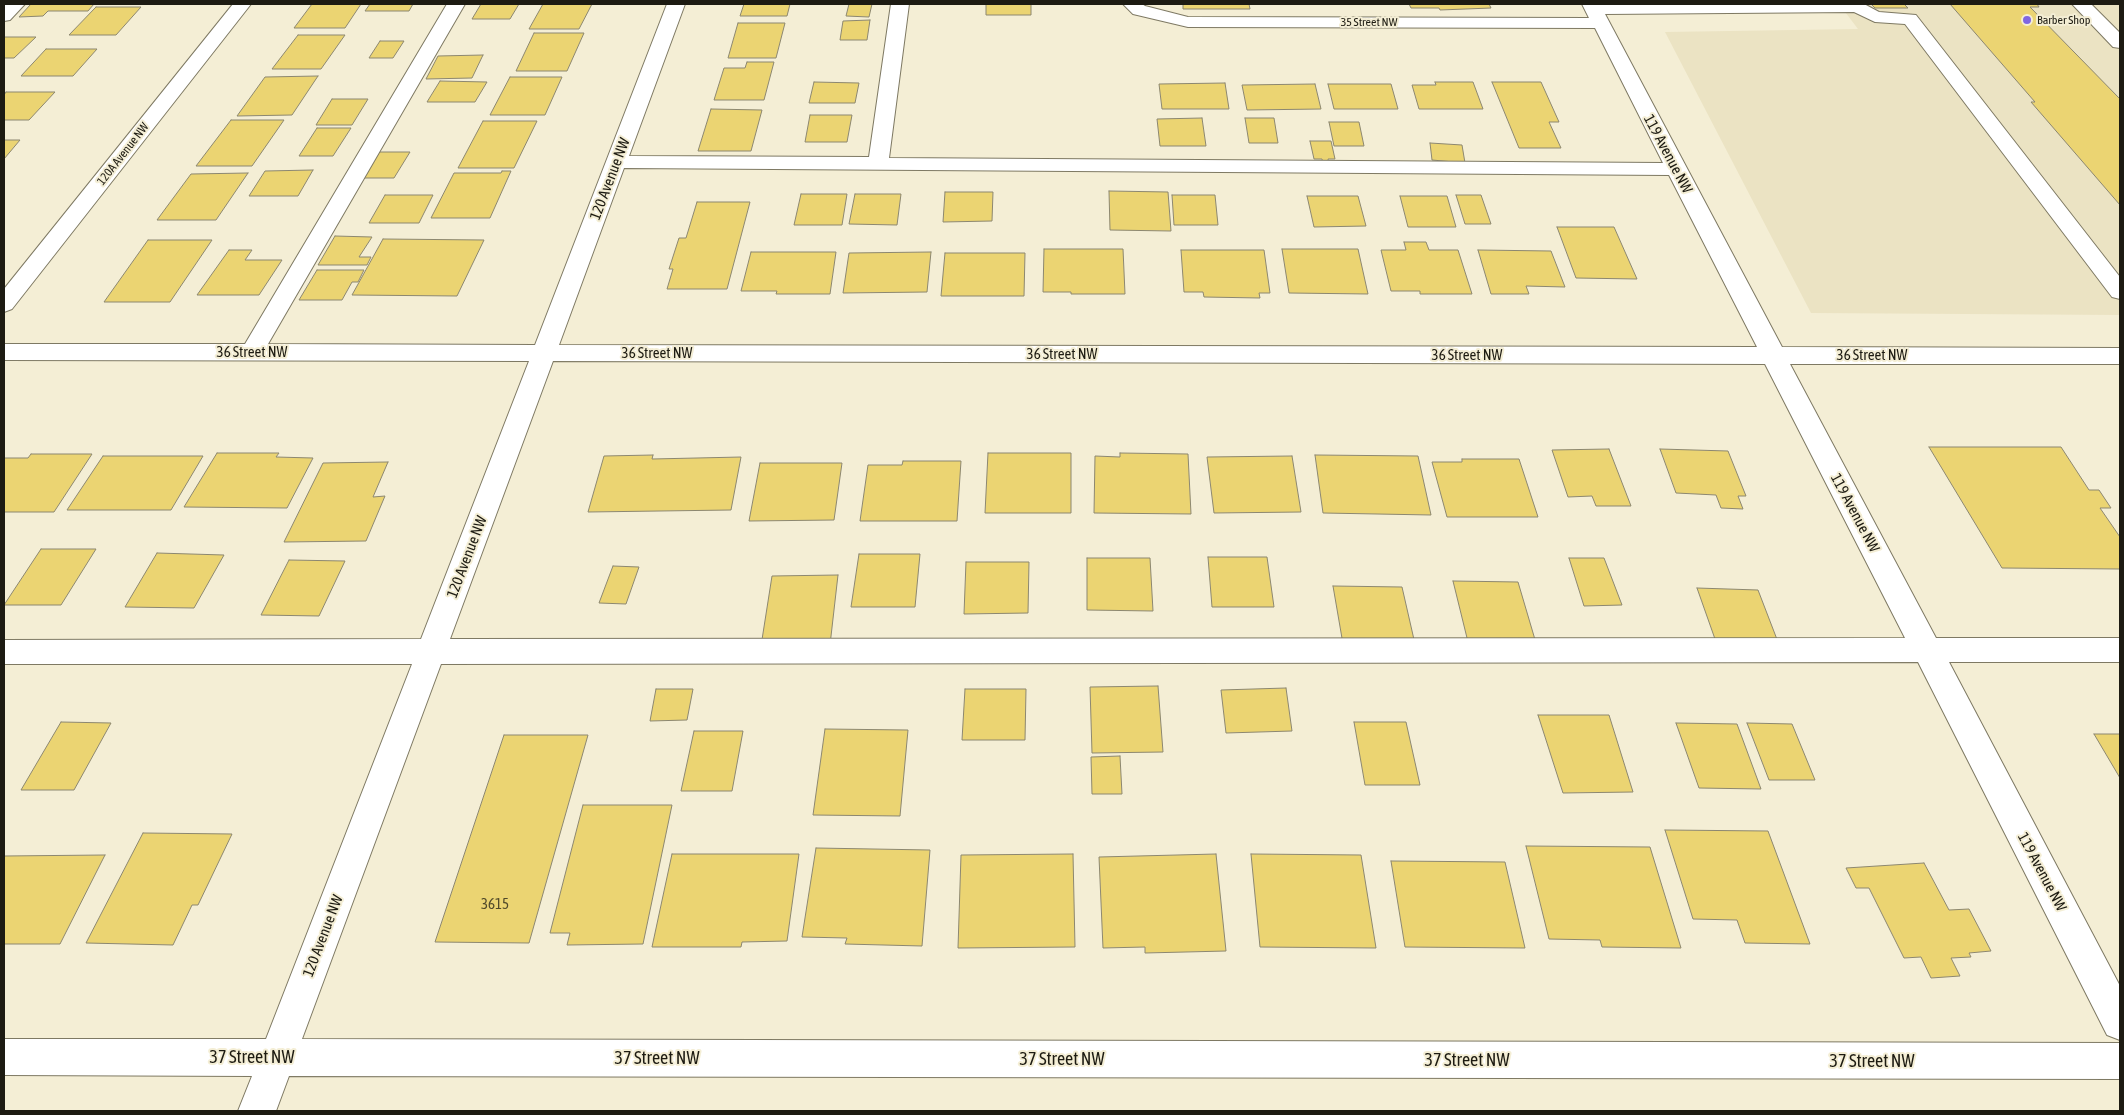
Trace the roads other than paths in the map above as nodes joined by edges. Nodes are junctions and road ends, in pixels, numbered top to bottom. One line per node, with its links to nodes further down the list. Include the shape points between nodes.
1 (16, 4): 11 (street)
2 (242, 4): 18 (street, 120A Avenue NW)
3 (456, 4): 20 (street)
4 (676, 4): 14 (street, 120 Avenue NW)
5 (900, 4): 15 (street)
6 (1340, 4): 12 (street)
7 (2081, 4): 13 (street)
8 (1855, 6): 10 (street, 35 Street NW); 17 (street, via 1875,17 1910,19)
9 (1135, 7): 12 (street, 35 Street NW, via 1188,22)
10 (1595, 12): 12 (street, 35 Street NW); 16 (street, 119 Avenue NW)
11 (4, 16)
12 (1345, 22)
13 (2120, 43)
14 (616, 162): 15 (street); 21 (street, 120 Avenue NW)
15 (878, 164): 16 (street)
16 (1676, 168): 22 (street, 119 Avenue NW)
17 (2120, 292)
18 (4, 304)
19 (4, 352): 20 (street, 36 Street NW)
20 (252, 352): 21 (street, 36 Street NW)
21 (544, 353): 22 (street, 36 Street NW); 26 (street, 120 Avenue NW)
22 (1773, 355): 23 (street, 36 Street NW); 24 (street, 119 Avenue NW)
23 (2120, 356)
24 (1927, 650): 25 (street); 26 (street); 28 (street, 119 Avenue NW)
25 (2120, 650)
26 (431, 651): 27 (street); 30 (street, 120 Avenue NW)
27 (4, 652)
28 (2120, 1022)
29 (4, 1056): 30 (street, 37 Street NW)
30 (278, 1057): 31 (street, 37 Street NW); 32 (street, 120 Avenue NW)
31 (2120, 1061)
32 (257, 1111)

